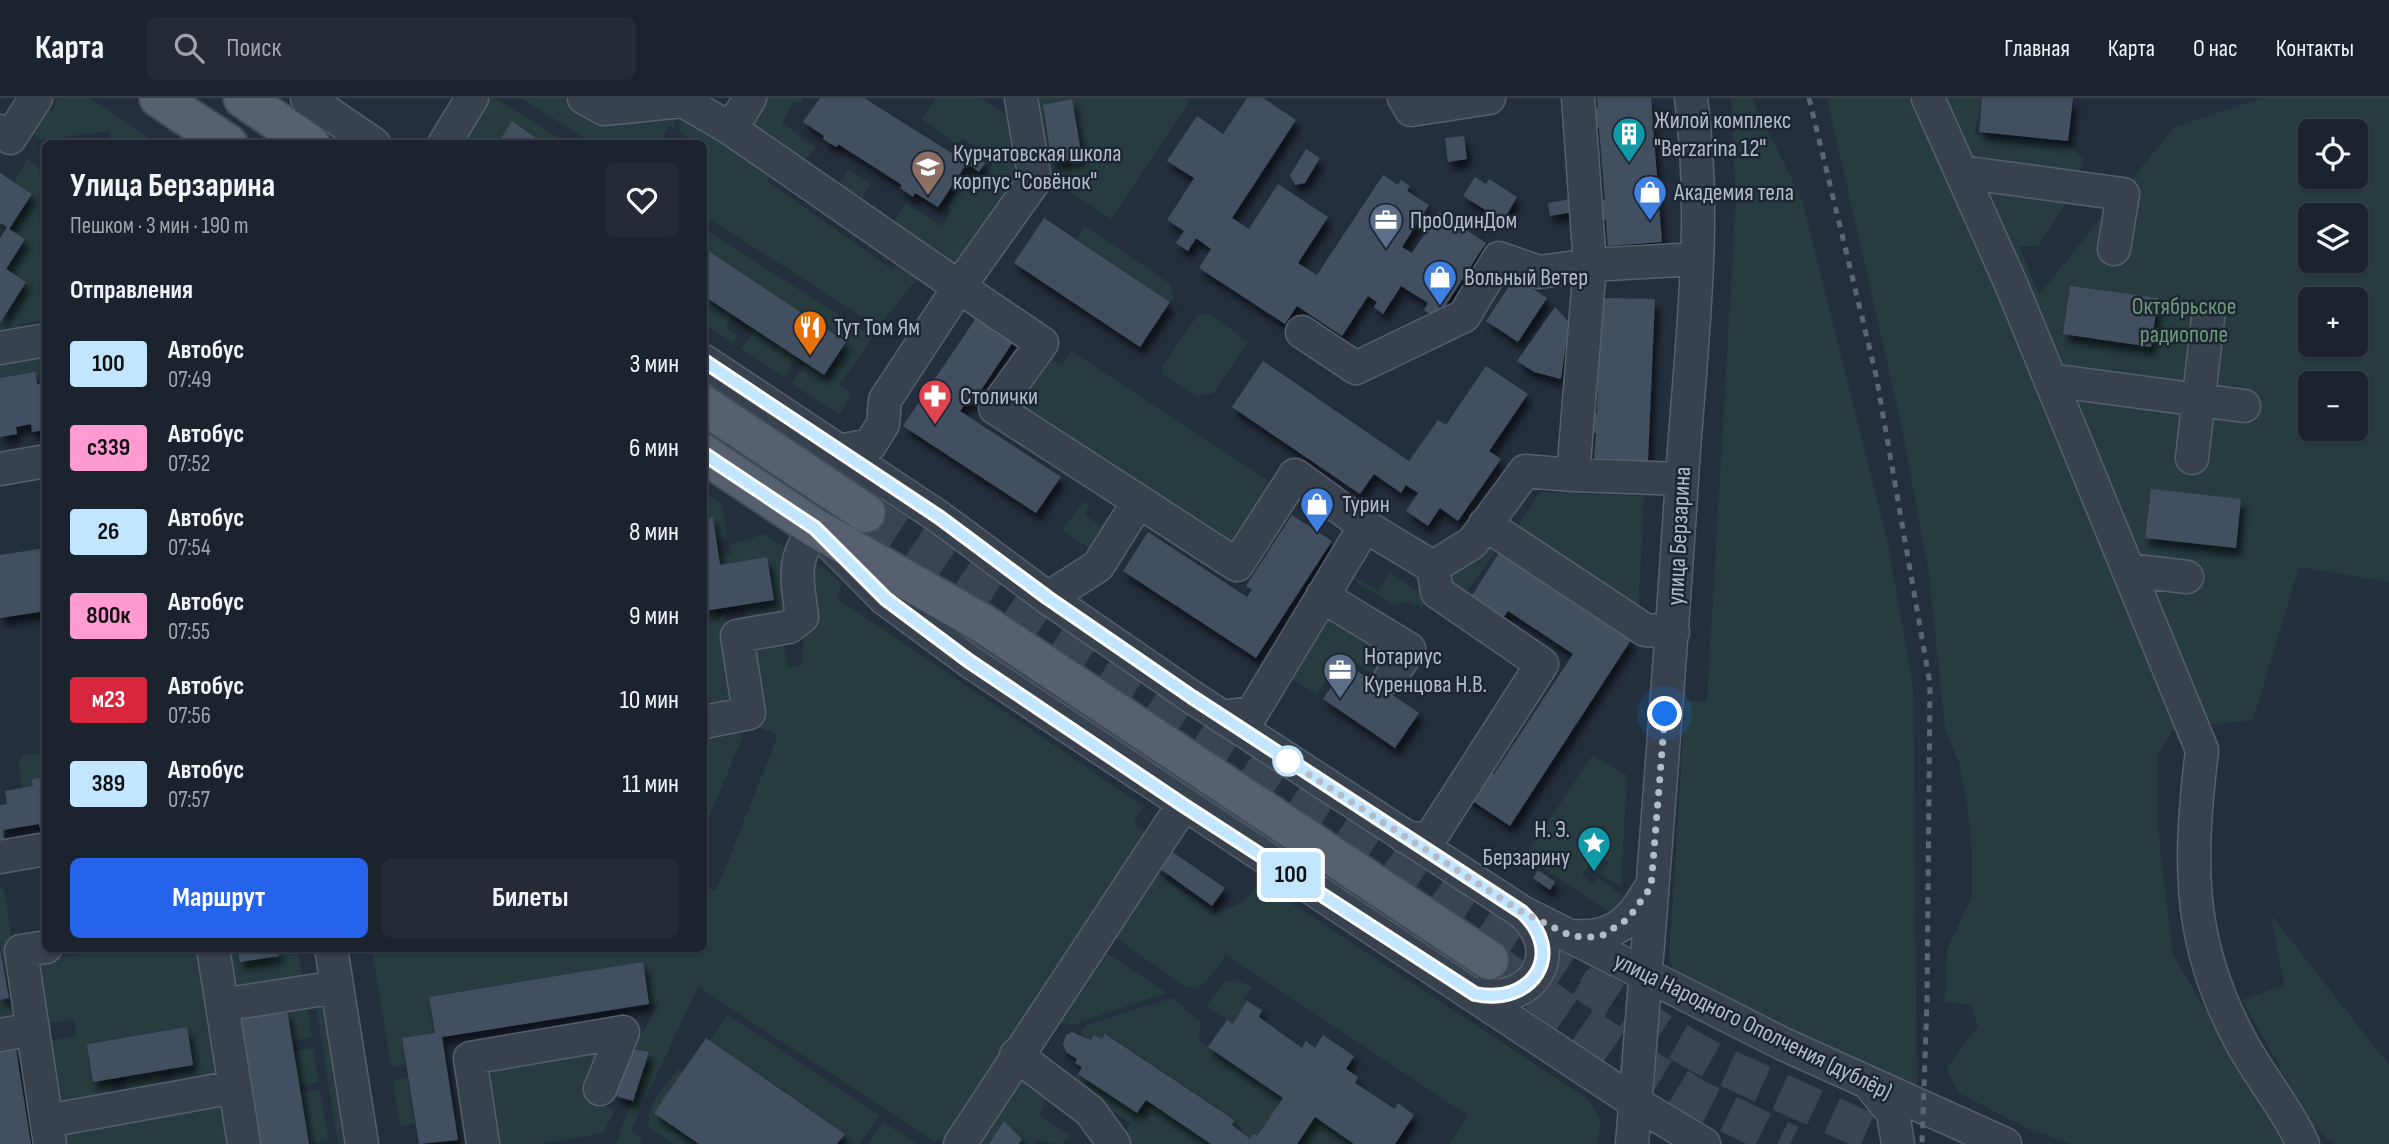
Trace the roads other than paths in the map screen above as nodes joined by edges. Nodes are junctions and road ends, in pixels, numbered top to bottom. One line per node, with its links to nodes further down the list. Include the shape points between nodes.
1 (36, 98): 16 (street, via 10,138)
2 (243, 98): 18 (main road)
3 (307, 98): 19 (street)
4 (472, 98): 20 (street)
5 (584, 98): 13 (street, via 604,109)
6 (750, 98): 15 (street)
7 (1021, 98): 25 (street, via 1035,180)
8 (1404, 98): 9 (street, via 1411,110)
9 (1489, 98)
10 (1578, 98): 24 (street)
11 (1691, 98): 23 (street, улица Берзарина, via 1698,173)
12 (1928, 98): 21 (street)
13 (683, 99): 15 (street)
14 (180, 118): 17 (main road)
15 (731, 129): 25 (street)
16 (0, 131)
17 (221, 140)
18 (304, 140)
19 (368, 140)
20 (446, 140)
21 (1961, 172): 22 (street, via 2123,194); 31 (street)
22 (2114, 249)
23 (1697, 260): 24 (street); 41 (street, улица Берзарина)
24 (1590, 265): 27 (street, via 1539,272 1499,258 1464,316 1356,368); 40 (street)
25 (959, 287): 35 (street, via 885,400 884,424 870,445); 42 (street, via 1042,343 995,408)
26 (2208, 318): 32 (street)
27 (1302, 332)
28 (42, 342): 29 (street)
29 (0, 348)
30 (707, 363): 35 (street, улица Народного Ополчения (дублёр))
31 (2050, 380): 32 (street); 48 (street)
32 (2198, 400): 33 (street); 37 (street)
33 (2244, 406)
34 (707, 407): 43 (main road)
35 (841, 451): 51 (street, улица Народного Ополчения (дублёр))
36 (707, 456): 46 (main road)
37 (2192, 458)
38 (42, 462): 39 (street)
39 (0, 468)
40 (1573, 475): 41 (street); 44 (street, via 1525,471)
41 (1682, 480): 52 (street, улица Берзарина)
42 (1139, 501): 45 (street, via 1237,565 1296,475); 51 (street, via 1098,566)
43 (866, 513)
44 (1485, 524): 47 (street, via 1472,543); 52 (street, via 1645,630)
45 (1365, 526): 47 (street); 50 (street)
46 (815, 528): 55 (street, via 801,547 795,569 802,617 789,627 737,636 749,713); 56 (street, via 896,607); 67 (main road, via 982,622)
47 (1433, 567): 57 (street, via 1437,592 1542,664 1429,840)
48 (2128, 570): 49 (street); 87 (street, via 2202,750 2193,880 2203,952 2239,1038)
49 (2187, 577)
50 (1322, 596): 53 (street, via 1409,649); 54 (street, via 1252,713)
51 (1048, 598): 54 (street, улица Народного Ополчения (дублёр))
52 (1673, 632): 60 (street, улица Берзарина)
53 (1391, 677)
54 (1222, 717): 57 (street, улица Народного Ополчения (дублёр))
55 (707, 721)
56 (1183, 805): 67 (street); 72 (street)
57 (1405, 837): 61 (street, улица Народного Ополчения (дублёр))
58 (42, 850): 59 (street)
59 (0, 857)
60 (1651, 887): 62 (street, via 1615,929 1603,935); 66 (street, улица Берзарина)
61 (1522, 912): 62 (street, улица Народного Ополчения (дублёр)); 67 (street, via 1539,932 1542,944 1534,979 1527,987 1503,996)
62 (1571, 936): 66 (street, улица Народного Ополчения (дублёр))
63 (42, 948): 70 (street, via 21,951)
64 (214, 952): 69 (street)
65 (332, 952): 68 (street)
66 (1645, 975): 73 (street, улица Народного Ополчения (дублёр)); 76 (street, улица Берзарина)
67 (1482, 977): 76 (street)
68 (337, 987): 69 (street); 79 (street)
69 (222, 1005): 74 (street)
70 (33, 1029): 71 (street); 77 (street)
71 (0, 1035)
72 (1016, 1055): 81 (street); 82 (street, via 1090,1111)
73 (1861, 1078): 85 (street, via 1888,1103); 86 (street, улица Народного Ополчения (дублёр))
74 (235, 1087): 77 (street); 78 (street)
75 (600, 1089): 80 (street, via 623,1032 470,1058)
76 (1636, 1103): 83 (street); 84 (street)
77 (48, 1133)
78 (244, 1144)
79 (362, 1144)
80 (482, 1144)
81 (960, 1144)
82 (1114, 1144)
83 (1632, 1144)
84 (1703, 1144)
85 (1898, 1144)
86 (2005, 1144)
87 (2303, 1144)

